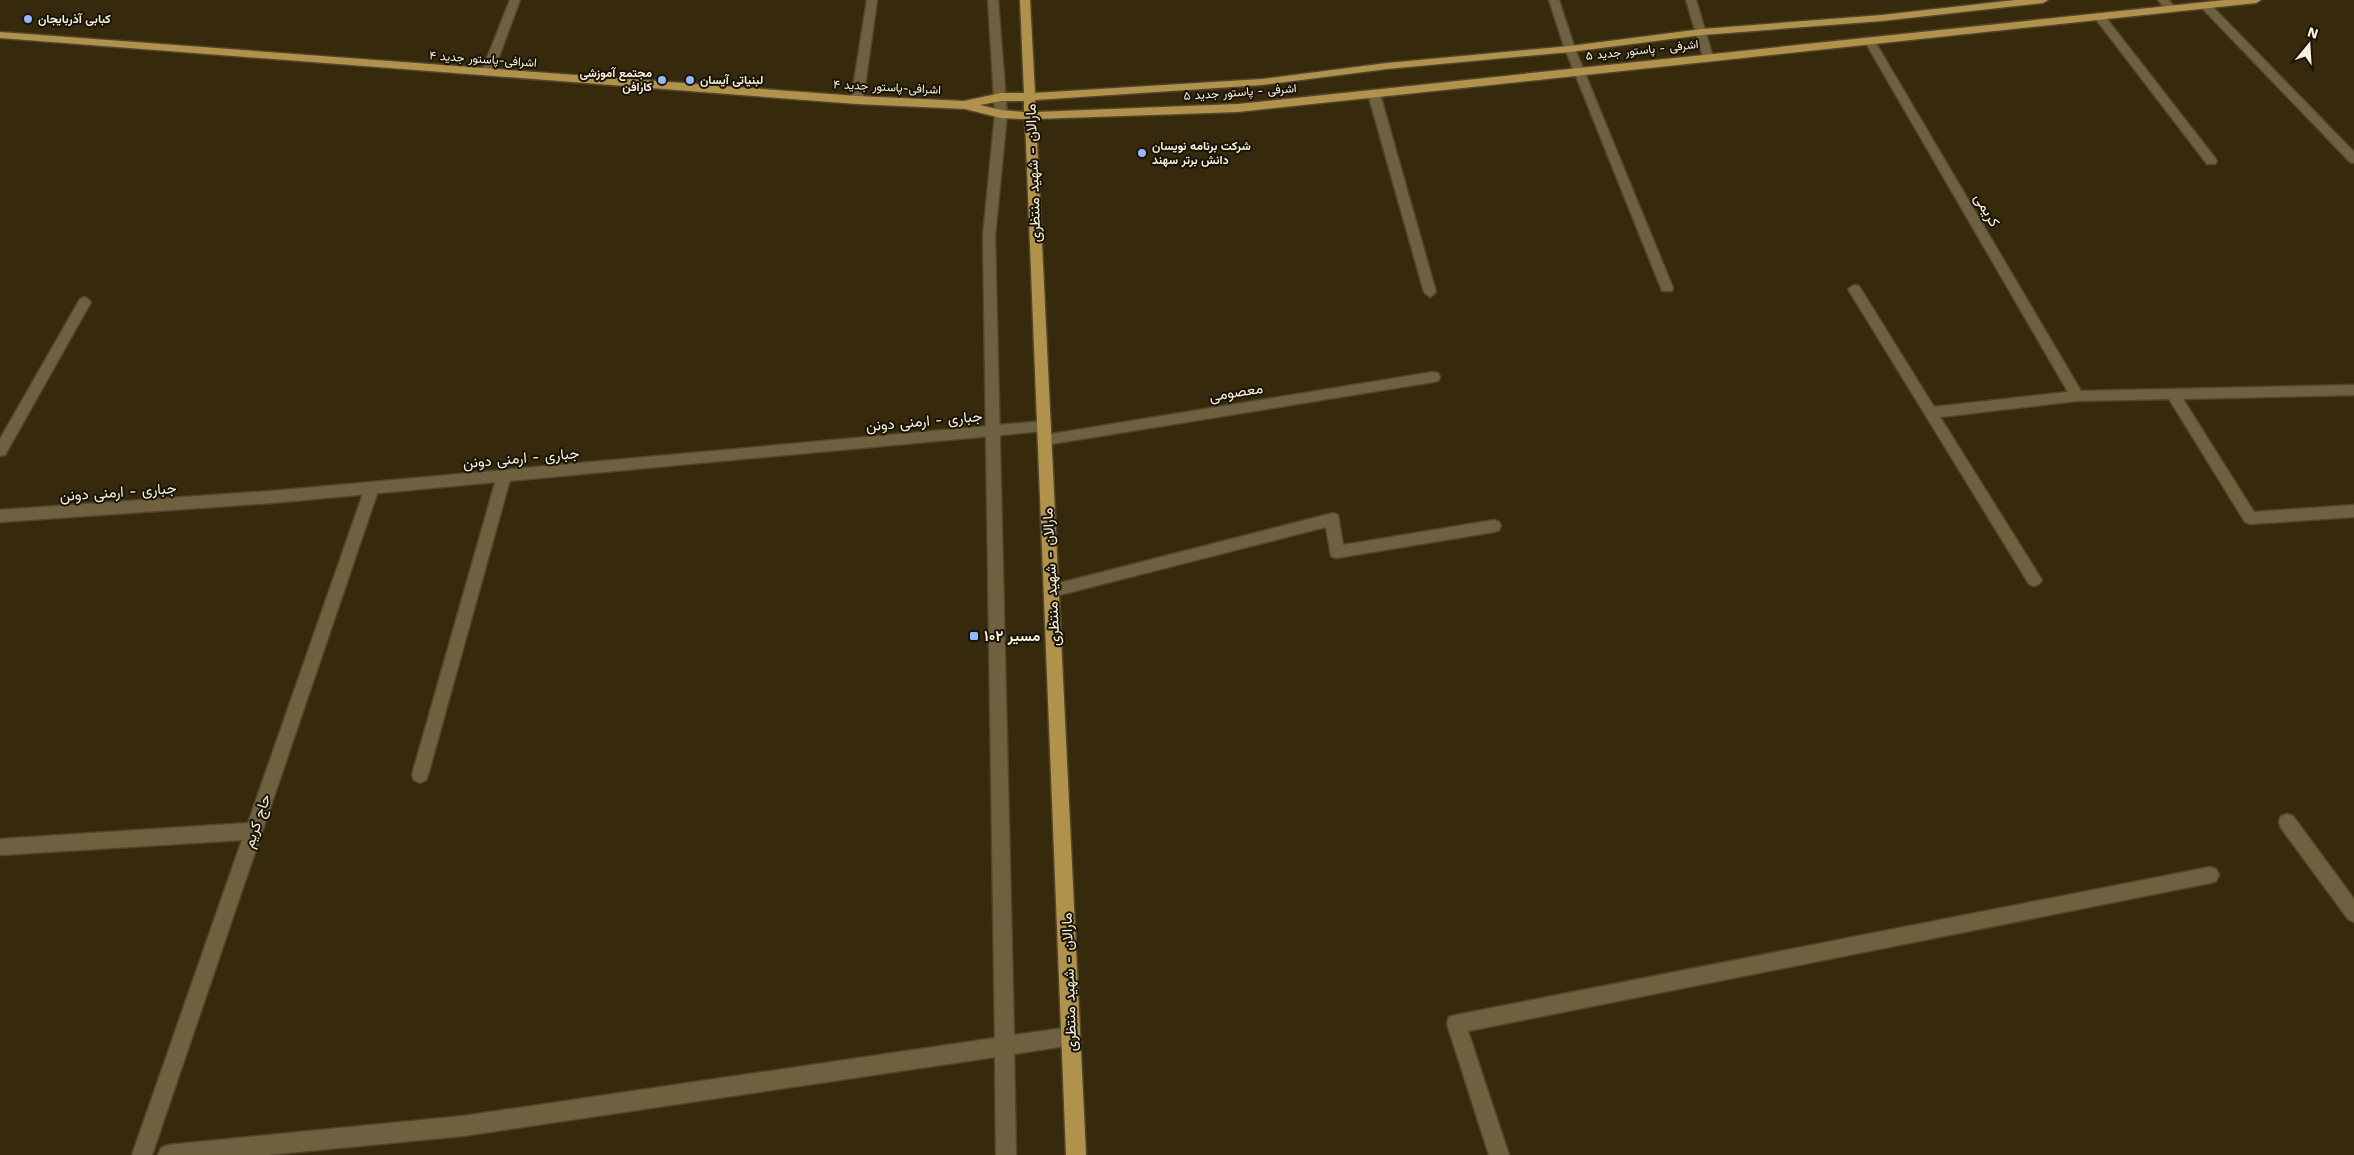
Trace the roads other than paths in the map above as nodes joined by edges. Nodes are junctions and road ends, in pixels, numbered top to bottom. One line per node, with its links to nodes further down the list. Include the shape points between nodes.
1 (515, 0): 18 (street)
2 (872, 0): 22 (street)
3 (994, 0): 20 (street, مارالان - شهید منتظری)
4 (1025, 0): 21 (main road, مارالان - شهید منتظری)
5 (1554, 0): 15 (street)
6 (1691, 0): 12 (street)
7 (2043, 0): 12 (main road, اشرفی - پاستور جدید ۵, via 1882,18)
8 (2256, 0): 10 (main road, اشرفی - پاستور جدید ۵)
9 (2167, 4): 10 (main road, اشرفی - پاستور جدید ۵); 11 (main road, اشرفی - پاستور جدید ۵)
10 (2205, 5): 26 (street)
11 (2099, 16): 14 (main road, اشرفی - پاستور جدید ۵); 27 (street)
12 (1702, 32): 15 (main road, اشرفی - پاستور جدید ۵); 16 (street)
13 (0, 35): 18 (main road, اشرافی-پاستور جدید ۴)
14 (1869, 40): 16 (main road, اشرفی - پاستور جدید ۵); 35 (street, کریمی)
15 (1570, 49): 17 (street); 21 (main road, اشرفی - پاستور جدید ۵, via 1262,82)
16 (1708, 57): 17 (main road, اشرفی - پاستور جدید ۵)
17 (1579, 71): 19 (main road, اشرفی - پاستور جدید ۵); 28 (street)
18 (487, 73): 22 (main road, اشرافی-پاستور جدید ۴)
19 (1374, 94): 25 (main road, اشرفی - پاستور جدید ۵, via 1238,108); 30 (street)
20 (1001, 97): 21 (main road, اشرافی-پاستور جدید ۴); 23 (main road, اشرافی-پاستور جدید ۴); 24 (street, مارالان - شهید منتظری)
21 (1030, 97): 25 (main road, مارالان - شهید منتظری)
22 (857, 100): 23 (main road, اشرافی-پاستور جدید ۴)
23 (965, 105): 24 (main road, اشرافی-پاستور جدید ۴)
24 (1001, 114): 25 (main road, اشرافی-پاستور جدید ۴); 37 (street, مارالان - شهید منتظری, via 989,236)
25 (1030, 116): 38 (main road, مارالان - شهید منتظری)
26 (2354, 159)
27 (2211, 161)
28 (1666, 288)
29 (1854, 289): 36 (street)
30 (1430, 292)
31 (85, 302): 39 (street)
32 (1433, 376): 38 (street, معصومی)
33 (2354, 390): 34 (street)
34 (2172, 393): 35 (street); 42 (street, via 2250,518)
35 (2076, 396): 36 (street)
36 (1931, 413): 45 (street)
37 (993, 430): 38 (street, جباری - ارمنی دونن); 40 (street, جباری - ارمنی دونن); 54 (street, مارالان - شهید منتظری)
38 (1044, 433): 46 (main road, مارالان - شهید منتظری)
39 (0, 451)
40 (504, 476): 41 (street, جباری - ارمنی دونن); 47 (street)
41 (372, 488): 43 (street, جباری - ارمنی دونن); 49 (street, حاج کریم)
42 (2354, 511)
43 (0, 516)
44 (1494, 526): 46 (street, via 1336,552 1333,519)
45 (2034, 580)
46 (1052, 591): 53 (main road, مارالان - شهید منتظری)
47 (420, 775)
48 (2287, 822): 52 (street)
49 (254, 831): 50 (street); 55 (street, حاج کریم)
50 (0, 847)
51 (2210, 874): 59 (street, via 1456,1024)
52 (2354, 912)
53 (1071, 1036): 54 (street); 58 (main road, مارالان - شهید منتظری)
54 (1005, 1046): 56 (street, via 463,1126); 57 (street, مارالان - شهید منتظری)
55 (142, 1155)
56 (168, 1155)
57 (1006, 1155)
58 (1076, 1155)
59 (1499, 1155)

